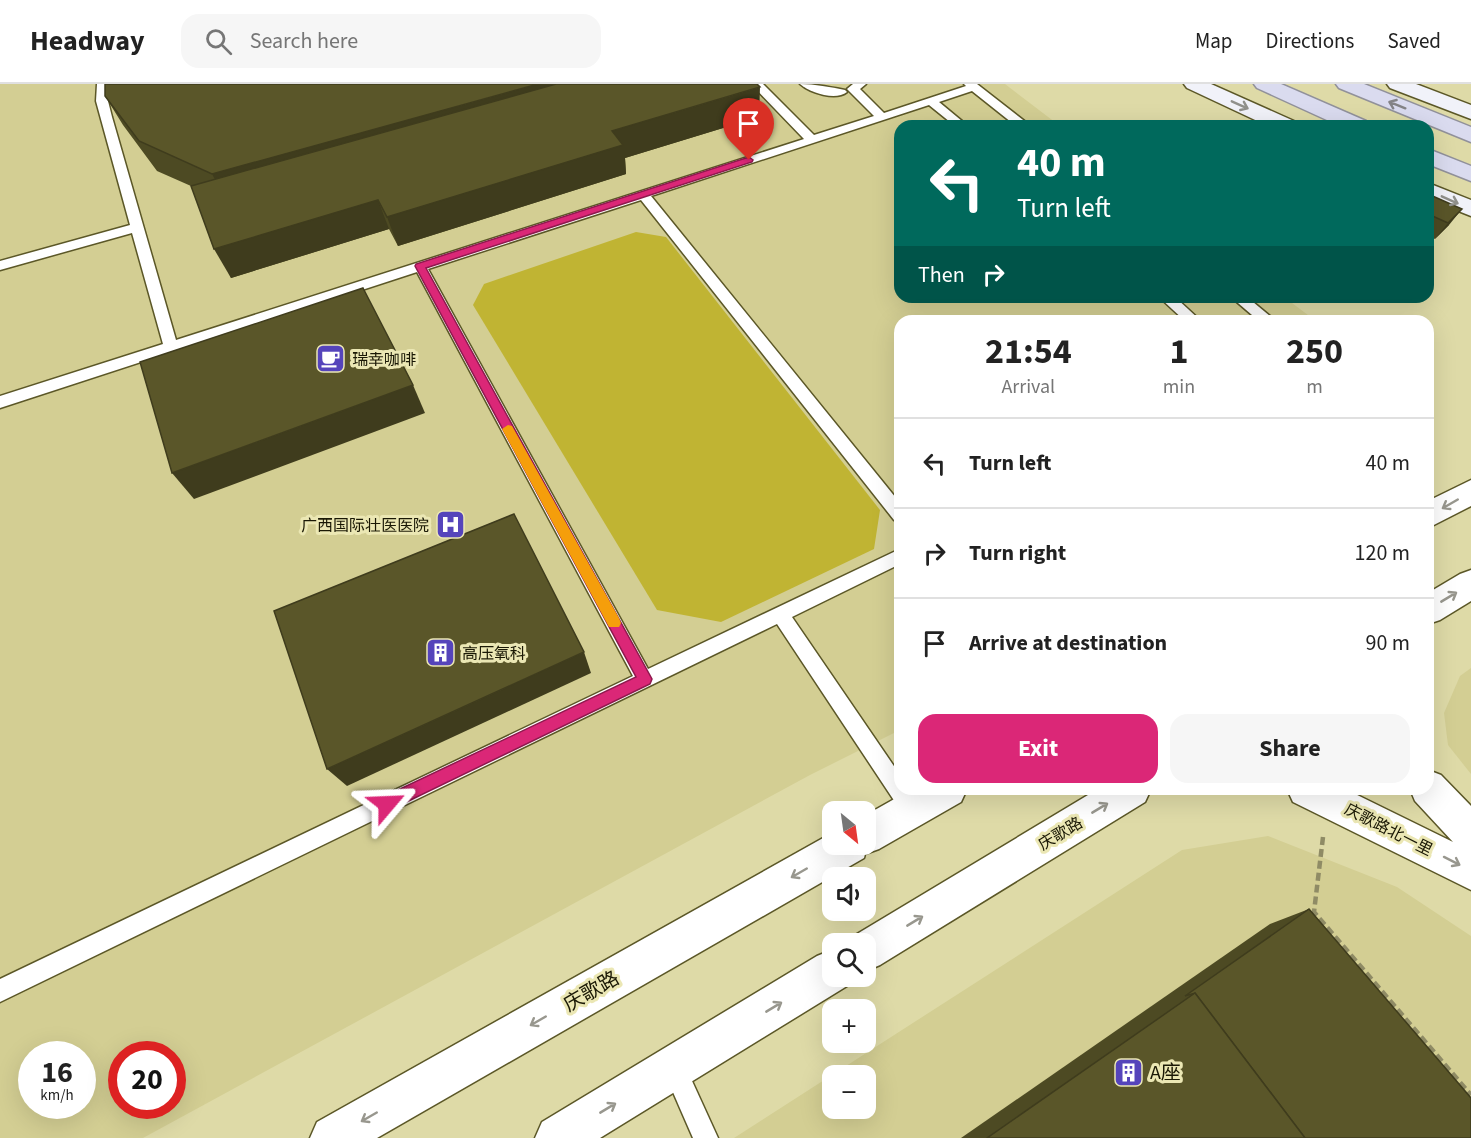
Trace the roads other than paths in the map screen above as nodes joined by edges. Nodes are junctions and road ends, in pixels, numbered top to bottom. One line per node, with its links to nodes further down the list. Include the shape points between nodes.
1 (103, 84): 27 (lane, via 102,101)
2 (757, 84): 21 (lane)
3 (806, 84): 11 (lane)
4 (860, 84): 15 (lane, via 853,89)
5 (1194, 84): 18 (main road, one-way to 18)
6 (1251, 84): 13 (highway)
7 (1264, 84): 13 (highway)
8 (1346, 84): 20 (highway, one-way to 8)
9 (1397, 84): 14 (main road)
10 (972, 85): 12 (lane); 17 (lane)
11 (840, 92)
12 (931, 101): 15 (lane); 16 (lane)
13 (1308, 105): 19 (highway)
14 (1471, 113)
15 (882, 117): 21 (lane)
16 (955, 120)
17 (1016, 120)
18 (1273, 120)
19 (1344, 120)
20 (1471, 135)
21 (812, 140): 25 (lane)
22 (1434, 159): 23 (highway)
23 (1471, 174)
24 (1434, 193): 26 (main road, one-way to 26)
25 (643, 194): 29 (lane); 37 (lane)
26 (1471, 209)
27 (137, 227): 28 (lane); 34 (lane)
28 (0, 266)
29 (420, 266): 34 (lane); 43 (lane)
30 (1173, 303): 32 (lane)
31 (1246, 303): 33 (lane)
32 (1187, 315)
33 (1261, 315)
34 (171, 347): 35 (lane)
35 (0, 402)
36 (1471, 492): 38 (street, one-way to 38)
37 (894, 508)
38 (1434, 513)
39 (894, 559): 42 (lane)
40 (1471, 584): 41 (street, one-way to 40)
41 (1434, 606)
42 (780, 614): 43 (lane); 44 (lane)
43 (645, 679): 57 (lane)
44 (894, 783)
45 (1434, 794): 52 (street)
46 (902, 795): 50 (lane)
47 (938, 795): 50 (street)
48 (1122, 795): 55 (street, 庆歌路, one-way to 48)
49 (1319, 795): 54 (street, 庆歌路北一里, one-way to 54)
50 (912, 810): 51 (street)
51 (876, 830)
52 (1471, 833)
53 (831, 855): 59 (street, 庆歌路, one-way to 59)
54 (1471, 871)
55 (876, 945)
56 (822, 977): 58 (street, one-way to 56)
57 (0, 991)
58 (674, 1067): 60 (street, one-way to 58); 61 (lane)
59 (333, 1138)
60 (558, 1138)
61 (706, 1138)

